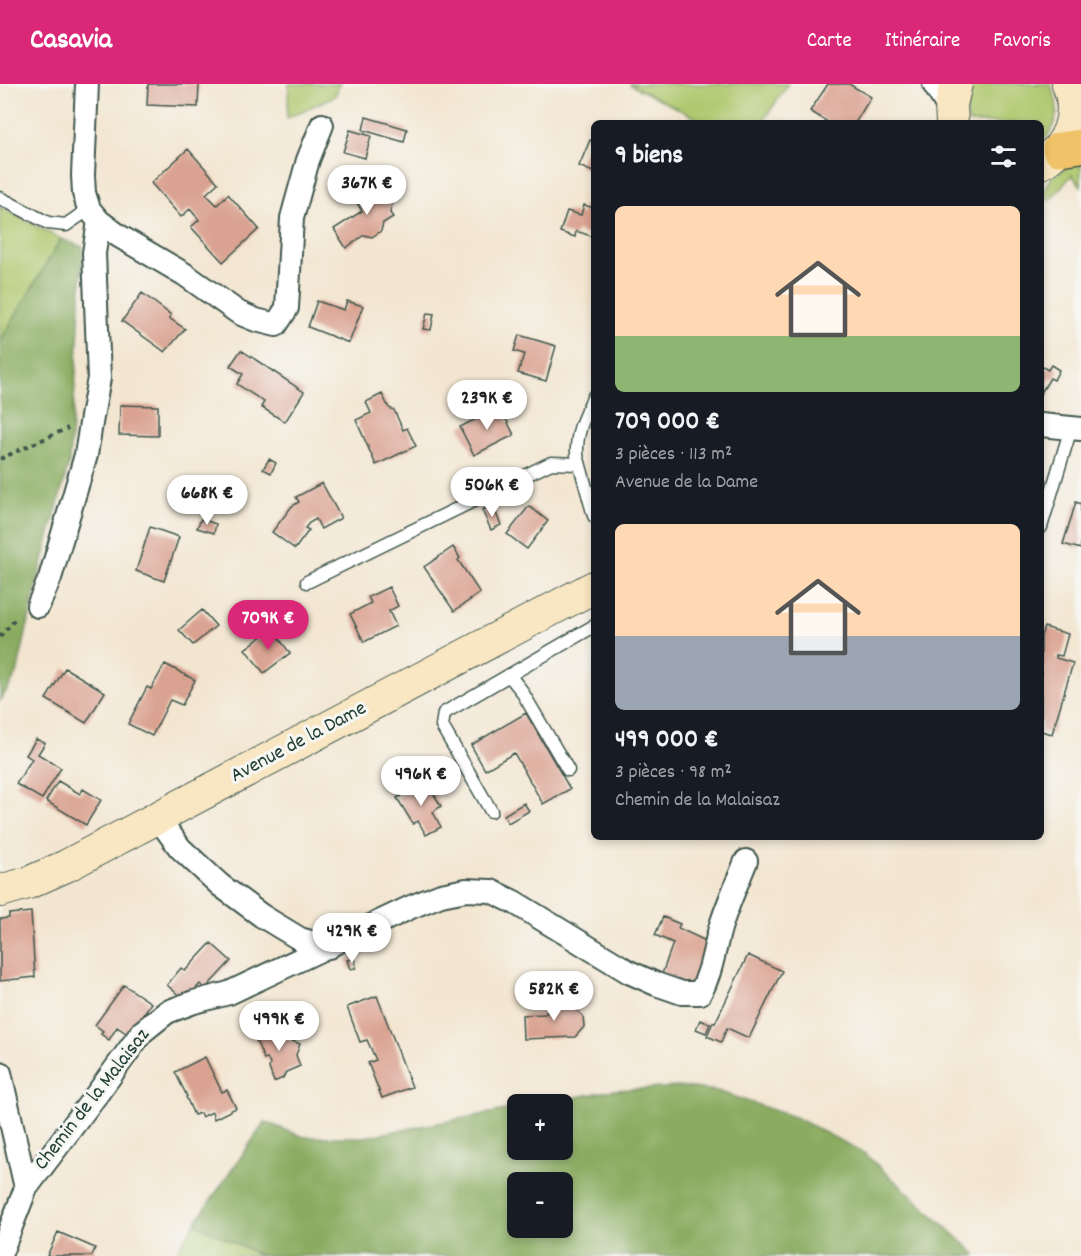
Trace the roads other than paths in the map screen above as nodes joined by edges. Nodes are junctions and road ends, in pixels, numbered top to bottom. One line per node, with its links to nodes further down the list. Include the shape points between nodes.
1 (87, 84): 8 (street, via 83,175 84,193)
2 (934, 84): 4 (street)
3 (1070, 86): 6 (main road, via 1072,121)
4 (953, 106)
5 (322, 125): 8 (street, via 292,218 287,308 276,325 239,313 184,274 119,236)
6 (1054, 157)
7 (0, 198): 8 (lane, via 48,223 66,225)
8 (94, 215): 17 (street, via 99,378 86,455)
9 (591, 402): 12 (lane, via 577,435)
10 (1044, 425): 11 (street)
11 (1076, 428): 14 (lane)
12 (579, 464): 13 (lane); 15 (lane, via 551,462)
13 (591, 506)
14 (1044, 519)
15 (307, 582)
16 (591, 588): 22 (main road, Avenue de la Dame)
17 (38, 606)
18 (591, 628): 19 (lane)
19 (509, 675): 20 (lane); 21 (lane, via 444,713 442,726)
20 (568, 770)
21 (492, 812)
22 (158, 818): 24 (main road, Avenue de la Dame, via 54,872); 25 (street, via 180,848 220,885 300,939)
23 (746, 861): 25 (street, Chemin de la Malaisaz, via 700,993 682,993 629,972 491,891 441,895)
24 (0, 891)
25 (329, 947): 27 (street, Chemin de la Malaisaz, via 229,993 167,1012 142,1032)
26 (0, 1073): 27 (street)
27 (26, 1188): 28 (street, Chemin de la Malaisaz)
28 (0, 1255)

